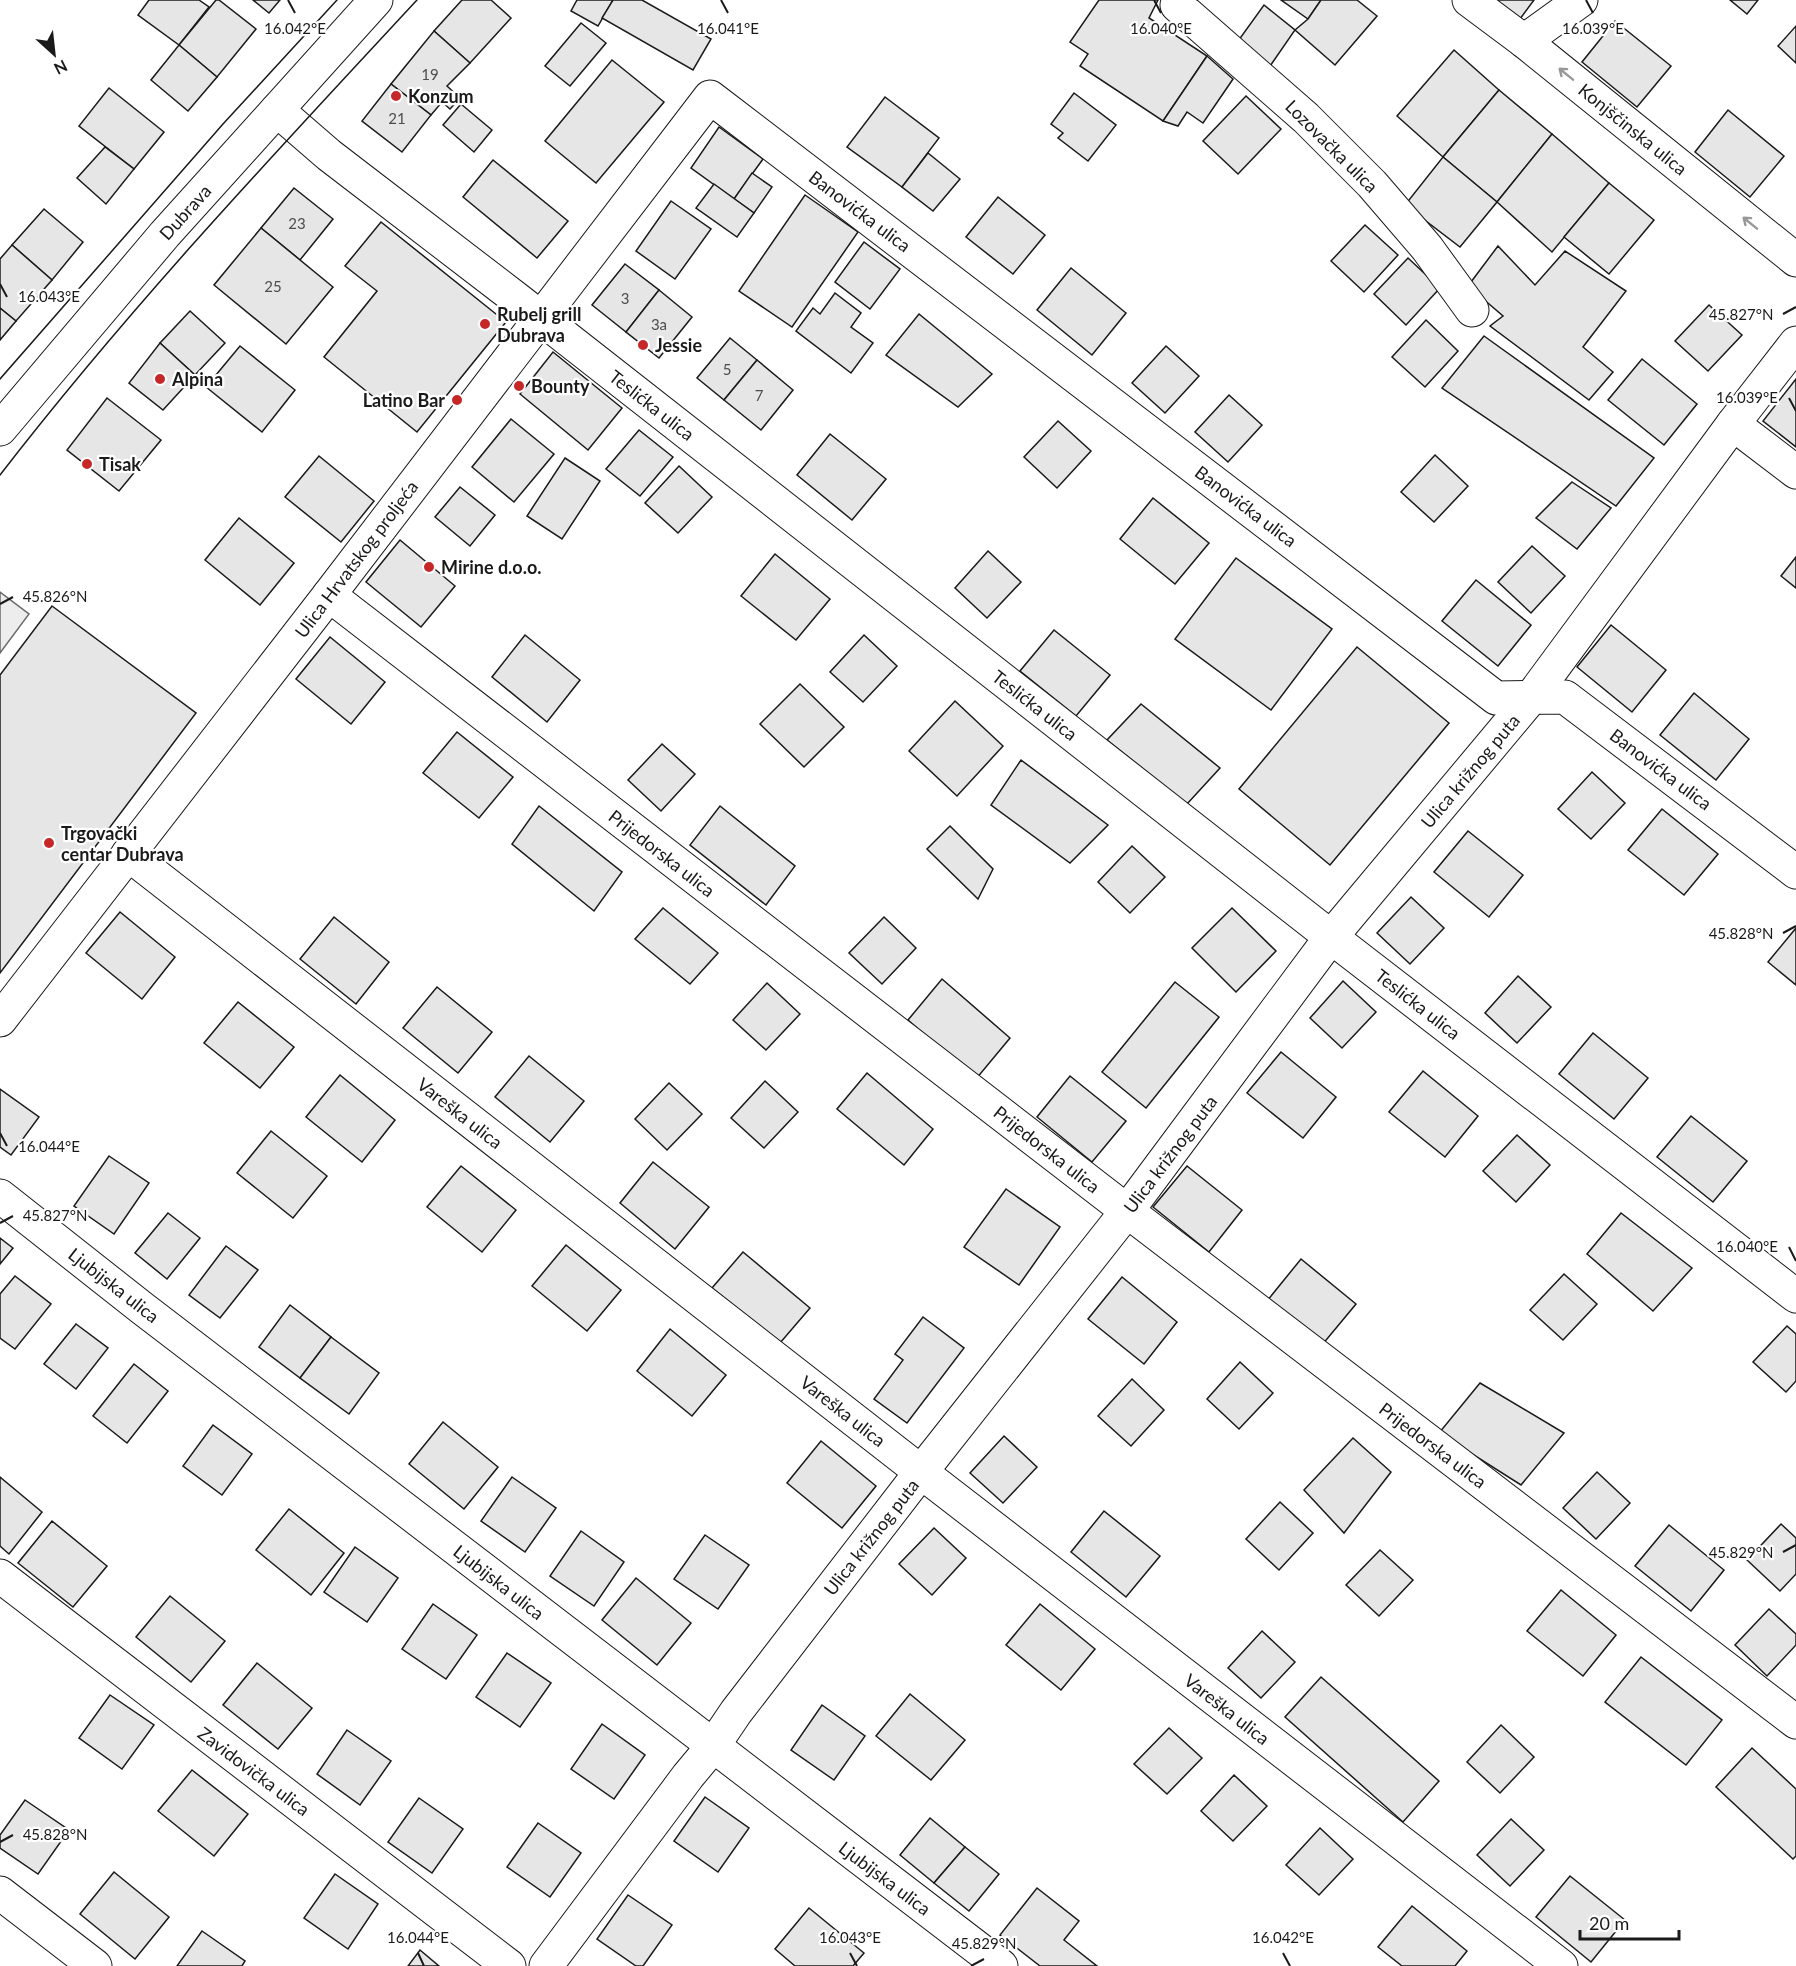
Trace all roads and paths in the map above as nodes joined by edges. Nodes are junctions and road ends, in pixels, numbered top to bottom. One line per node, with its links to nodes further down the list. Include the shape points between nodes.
1 (376, 0): 7 (street, Dubrava)
2 (1180, 0): 9 (street, Lozovačka ulica, via 1177,4 1306,118 1372,184 1427,248)
3 (1469, 0): 5 (street, Konjščinska ulica)
4 (1581, 0): 5 (street)
5 (1524, 40): 8 (street, Konjščinska ulica, one-way to 5)
6 (710, 97): 10 (street, Ulica Hrvatskog proljeća); 16 (street, Banovićka ulica, via 1496,698)
7 (276, 110): 10 (street, Teslićka ulica); 13 (street, Dubrava)
8 (1796, 260)
9 (1472, 310)
10 (540, 317): 15 (street, Ulica Hrvatskog proljeća); 19 (street, Teslićka ulica)
11 (1796, 343): 12 (street, Ulica križnog puta)
12 (1733, 423): 14 (street); 16 (street, Ulica križnog puta)
13 (0, 429)
14 (1796, 472)
15 (329, 596): 17 (street, Ulica Hrvatskog proljeća); 22 (street, Prijedorska ulica)
16 (1530, 699): 18 (street, Banovićka ulica, via 1565,697); 19 (street, Ulica križnog puta)
17 (128, 854): 20 (street, Ulica Hrvatskog proljeća); 24 (street, Vareška ulica)
18 (1796, 872)
19 (1331, 938): 22 (street, Ulica križnog puta); 23 (street, Teslićka ulica)
20 (0, 1020)
21 (0, 1196): 27 (street, Ljubijska ulica)
22 (1127, 1211): 24 (street, Ulica križnog puta); 26 (street, Prijedorska ulica)
23 (1796, 1296)
24 (921, 1473): 27 (street, Ulica križnog puta); 33 (street, Vareška ulica)
25 (0, 1576): 30 (street, Zavidovička ulica)
26 (1796, 1722)
27 (713, 1746): 31 (street, Ulica križnog puta); 32 (street, Ljubijska ulica)
28 (0, 1893): 29 (street)
29 (95, 1966)
30 (509, 1966)
31 (546, 1966)
32 (1001, 1966)
33 (1561, 1966)

